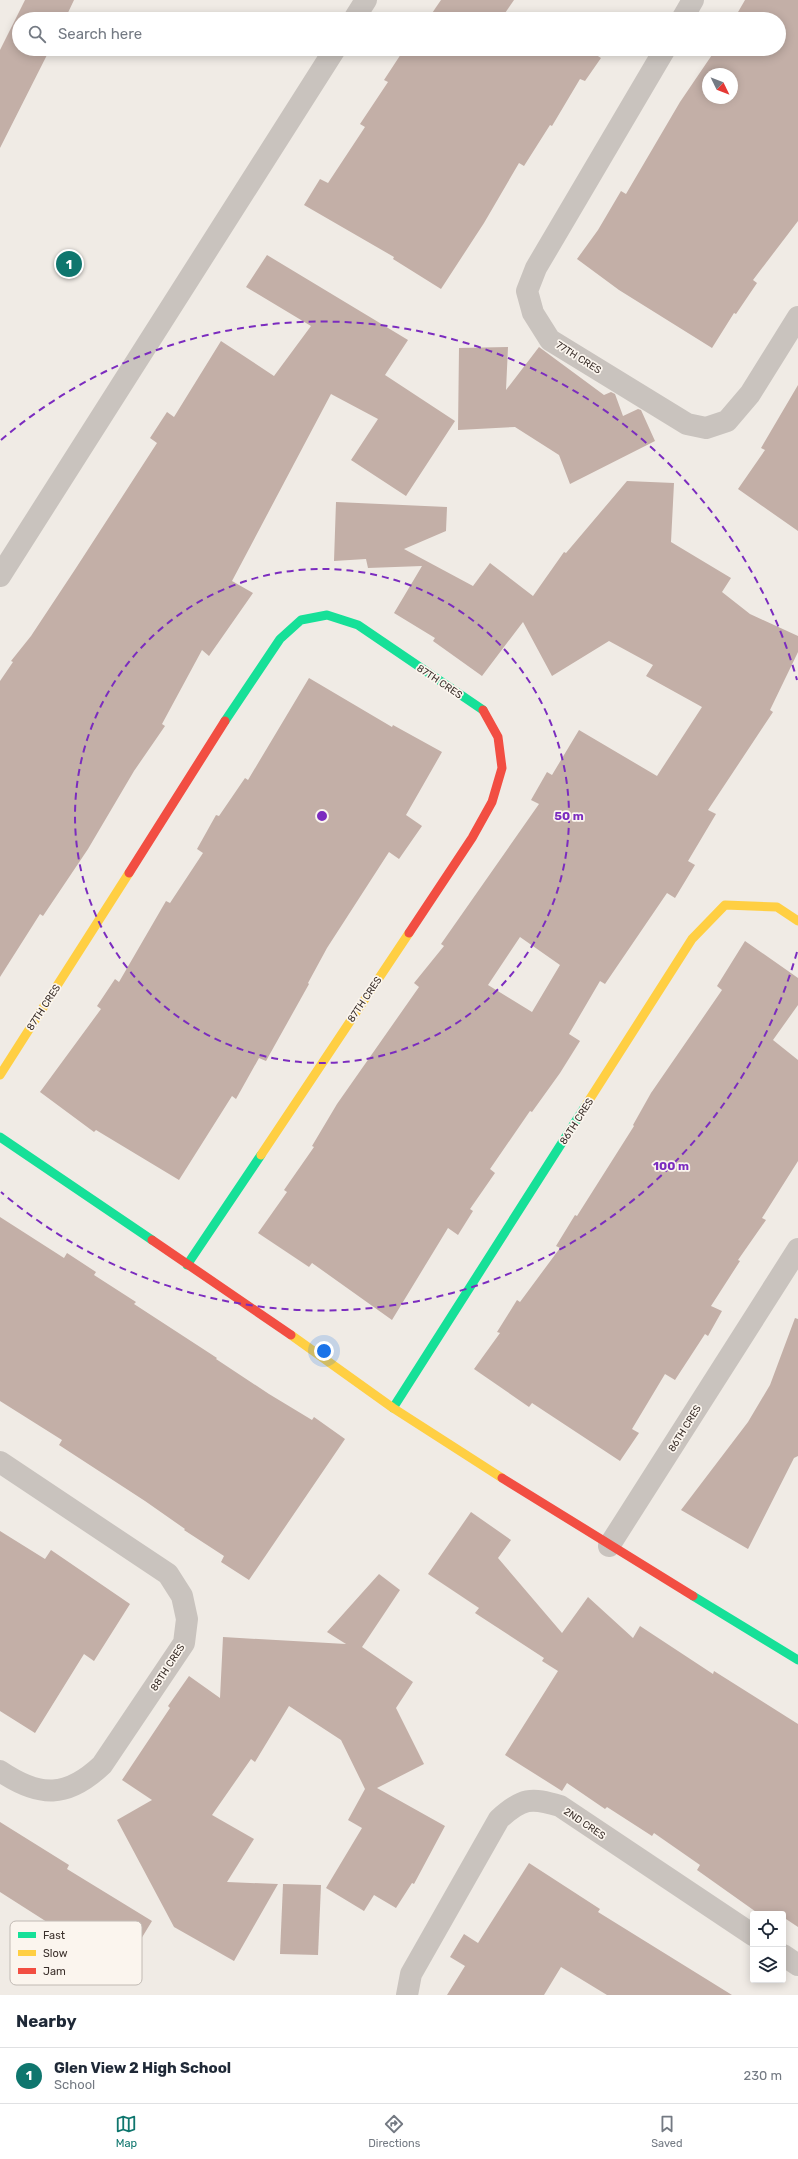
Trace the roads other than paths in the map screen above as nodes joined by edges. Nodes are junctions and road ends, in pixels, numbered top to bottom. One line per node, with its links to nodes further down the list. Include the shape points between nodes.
1 (366, 0): 3 (street)
2 (693, 0): 4 (street)
3 (358, 12)
4 (686, 12)
5 (331, 56): 8 (street)
6 (661, 56): 7 (street, 77TH CRES, via 536,268 527,291 533,313 550,340 687,424 706,428 727,421 750,394)
7 (798, 317)
8 (0, 576)
9 (798, 921): 14 (street, 86TH CRES, via 777,907 725,905 692,940)
10 (0, 1075): 13 (street, 87TH CRES, via 257,672 280,639 301,620 327,615 358,625 483,710 498,737 502,768 492,802 472,838)
11 (0, 1137): 13 (street)
12 (798, 1249): 16 (street, 86TH CRES)
13 (187, 1266): 14 (street)
14 (393, 1408): 16 (street)
15 (0, 1462): 18 (street, 88TH CRES, via 168,1574 182,1596 187,1619 184,1644 102,1765 86,1780 70,1788 54,1791 28,1788)
16 (609, 1546): 17 (street)
17 (798, 1660)
18 (0, 1771)
19 (750, 1933): 22 (street, 2ND CRES, via 560,1806 538,1800 515,1804 499,1818 411,1974)
20 (786, 1957): 21 (street)
21 (798, 1965)
22 (407, 1995)

